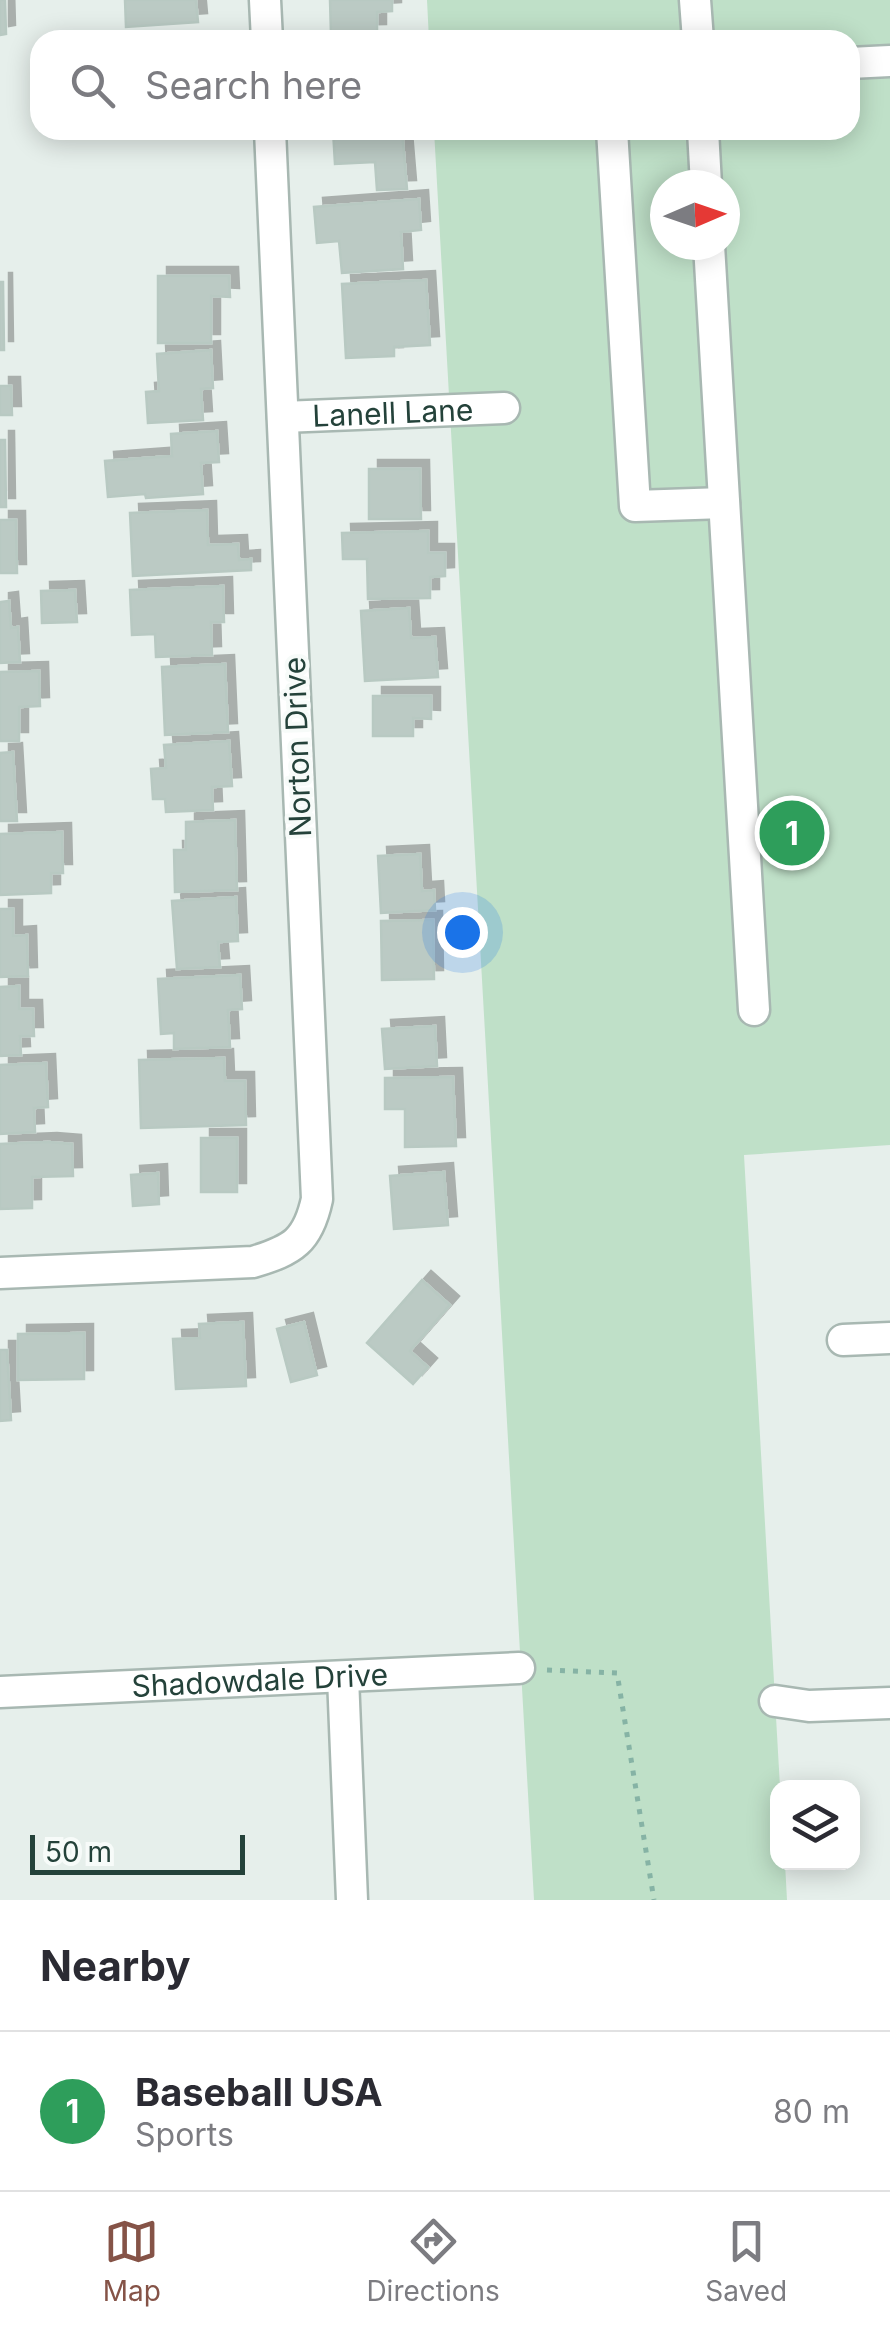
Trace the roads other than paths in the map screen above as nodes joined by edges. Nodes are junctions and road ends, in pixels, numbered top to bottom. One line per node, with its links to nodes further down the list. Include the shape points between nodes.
1 (265, 0): 3 (street)
2 (695, 0): 4 (street)
3 (266, 30)
4 (697, 30)
5 (890, 61): 6 (street)
6 (860, 62)
7 (270, 140): 13 (street, Norton Drive)
8 (613, 140): 14 (street, via 635,506)
9 (704, 140): 10 (street)
10 (705, 170)
11 (711, 260): 14 (street)
12 (504, 408): 13 (street, Lanell Lane)
13 (283, 418): 16 (street, Norton Drive, via 316,1199 311,1225 296,1244 253,1262)
14 (724, 502): 15 (street)
15 (754, 1010)
16 (0, 1274)
17 (890, 1338): 18 (street)
18 (844, 1340)
19 (519, 1668): 20 (street, Shadowdale Drive)
20 (343, 1677): 21 (street, Shadowdale Drive); 24 (street)
21 (0, 1692)
22 (775, 1701): 23 (street)
23 (890, 1703)
24 (352, 1900)

